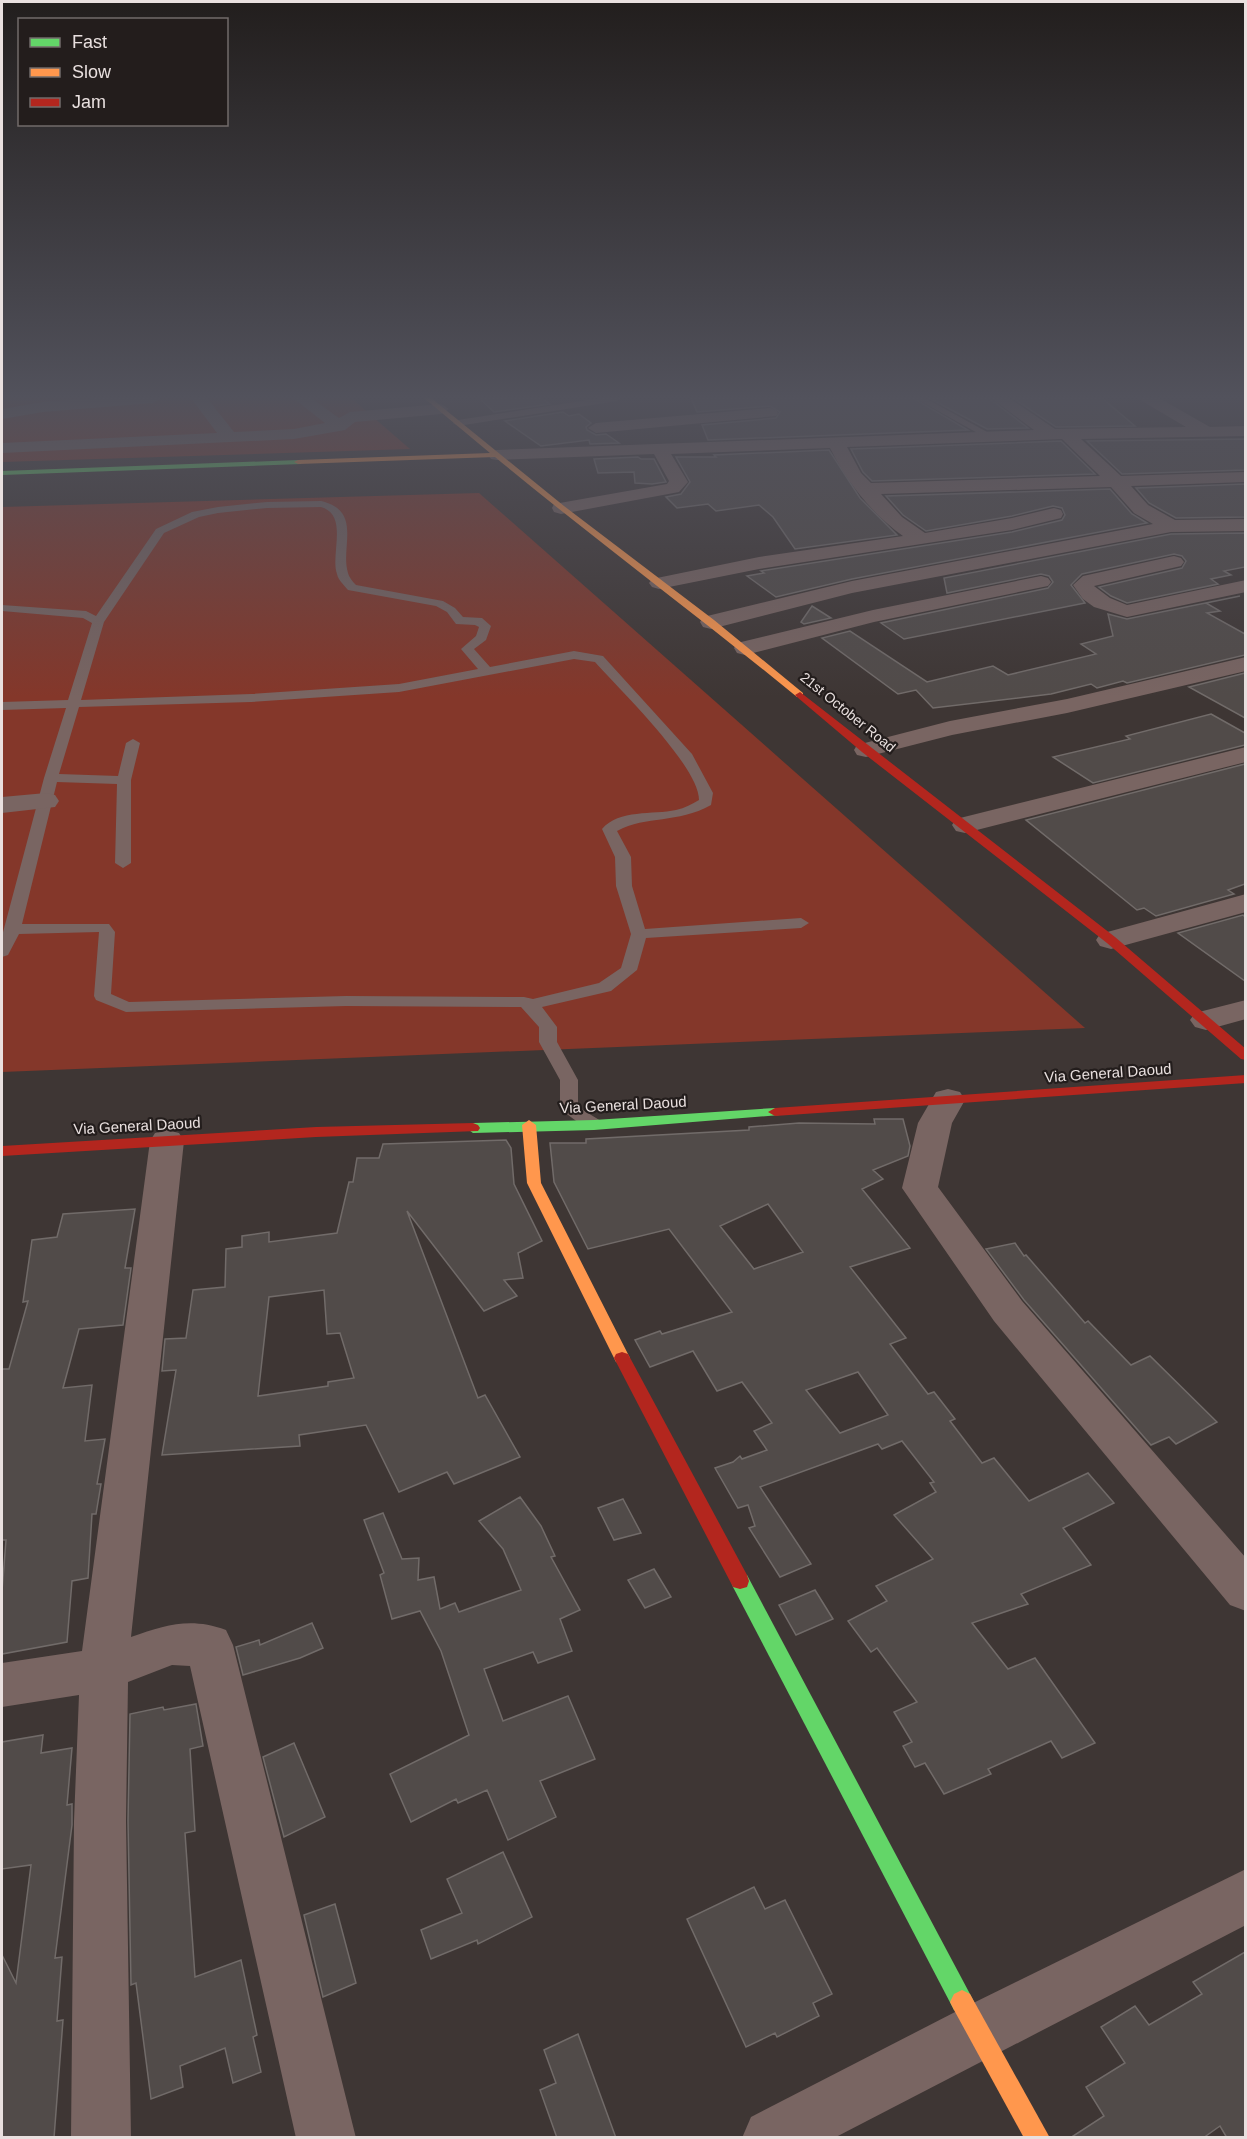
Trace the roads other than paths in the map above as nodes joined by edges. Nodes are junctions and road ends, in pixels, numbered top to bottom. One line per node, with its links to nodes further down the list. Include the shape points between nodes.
1 (549, 498): 5 (main road, 21st October Road)
2 (618, 498): 5 (street)
3 (874, 498): 9 (street, via 896,521)
4 (1131, 498): 8 (street, via 1141,509)
5 (561, 508): 12 (main road, 21st October Road)
6 (1054, 514): 9 (street)
7 (1245, 525): 8 (street)
8 (1172, 526): 16 (street, via 852,587)
9 (921, 539): 12 (street, via 759,563)
10 (1174, 562): 13 (street, via 1090,580 1083,585 1087,593 1126,611)
11 (1041, 582): 17 (street, via 873,616)
12 (660, 583): 16 (main road, 21st October Road)
13 (1245, 586)
14 (2, 608): 15 (lane, via 86,615)
15 (98, 622): 19 (lane, via 160,531 176,521 218,510 321,504 336,513 342,526 342,574 352,588 439,603 460,621 478,621 485,626 482,637 467,649); 20 (lane)
16 (711, 622): 17 (main road, 21st October Road)
17 (745, 648): 23 (main road, 21st October Road)
18 (1245, 664): 23 (street)
19 (487, 672): 20 (lane, via 399,688 250,698); 33 (lane, via 574,655 599,659 687,757 700,779 706,802 692,811 671,817 640,818 609,829 623,857 624,886)
20 (74, 702): 21 (lane); 26 (lane)
21 (2, 706)
22 (133, 743): 25 (lane)
23 (866, 750): 28 (main road, 21st October Road)
24 (1245, 754): 28 (street)
25 (124, 780): 26 (lane); 29 (lane)
26 (49, 790): 27 (street); 32 (lane)
27 (2, 806)
28 (965, 825): 34 (main road, 21st October Road)
29 (123, 863)
30 (1245, 903): 34 (street)
31 (801, 923): 33 (lane)
32 (14, 929): 35 (lane); 36 (lane, via 103,927 107,932 102,996 126,1007 346,1001)
33 (639, 934): 36 (lane, via 629,970 605,987)
34 (1111, 940): 38 (main road, 21st October Road)
35 (2, 952)
36 (531, 1005): 43 (lane, via 548,1027 548,1042 569,1080 569,1109)
37 (1245, 1009): 38 (street)
38 (1206, 1020): 39 (main road, 21st October Road)
39 (1242, 1050)
40 (1245, 1079): 41 (main road, Via General Daoud)
41 (948, 1100): 43 (main road, Via General Daoud); 46 (street, via 935,1124 920,1188 1008,1311)
42 (529, 1125): 43 (main road, Via General Daoud); 44 (main road, Via General Daoud); 50 (main road, via 534,1183)
43 (594, 1125)
44 (167, 1141): 45 (main road, Via General Daoud); 47 (street)
45 (2, 1151)
46 (1245, 1591)
47 (104, 1669): 48 (street); 51 (street, via 100,1821); 52 (street, via 171,1644 209,1645)
48 (2, 1685)
49 (1245, 1896): 50 (street)
50 (977, 2031): 53 (street); 54 (main road)
51 (101, 2138)
52 (326, 2138)
53 (772, 2138)
54 (1038, 2138)

